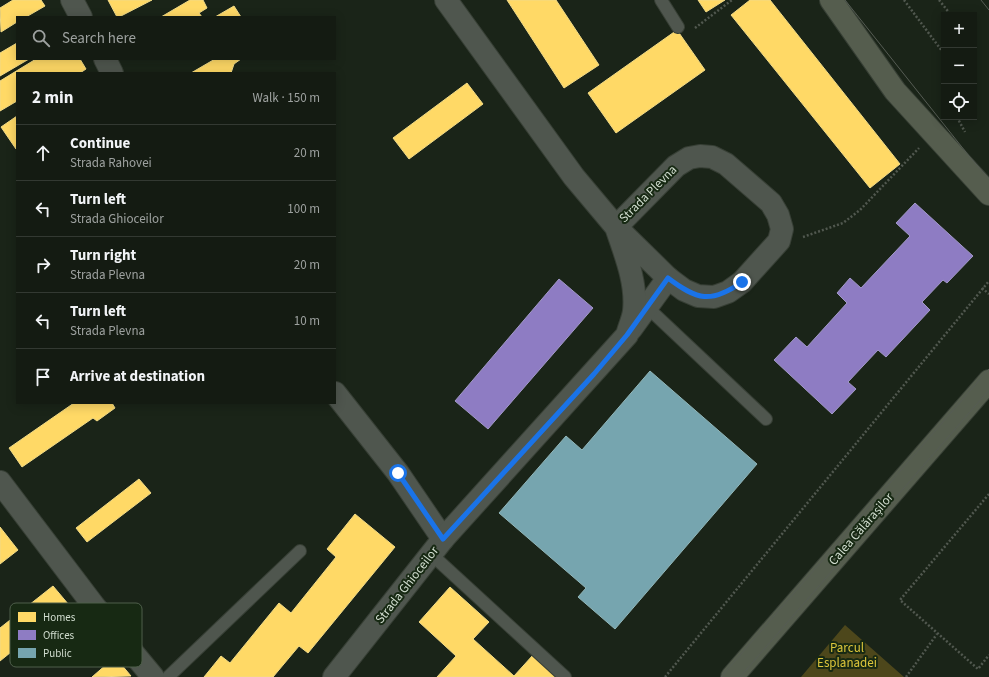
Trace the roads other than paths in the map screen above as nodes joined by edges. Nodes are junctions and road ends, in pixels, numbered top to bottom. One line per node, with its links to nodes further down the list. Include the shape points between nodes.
1 (72, 0): 5 (street)
2 (446, 0): 10 (street, Strada Plevna, via 574,177)
3 (661, 0): 6 (lane)
4 (831, 0): 9 (main road, via 895,91)
5 (80, 16)
6 (678, 27)
7 (105, 60): 8 (street)
8 (111, 72)
9 (989, 194)
10 (616, 227): 11 (street, Strada Plevna); 11 (street, Strada Plevna, via 676,166 688,158 700,156 712,157 726,164 771,203 782,228 779,241 742,282 728,292 714,297 698,296 684,290); 13 (street, Strada Ghioceilor, via 633,286 634,311)
11 (668, 278): 12 (street, Strada Ghioceilor)
12 (647, 307): 13 (street, Strada Ghioceilor); 16 (lane)
13 (627, 335): 18 (street, Strada Ghioceilor)
14 (989, 381): 26 (main road, Calea Călărașilor)
15 (336, 394): 18 (street, via 398,473)
16 (766, 419)
17 (0, 482): 20 (street)
18 (437, 546): 24 (street, Strada Ghioceilor); 25 (lane)
19 (300, 551): 23 (lane)
20 (92, 603)
21 (142, 664): 22 (street)
22 (153, 677)
23 (168, 677)
24 (334, 677)
25 (565, 677)
26 (732, 677)

